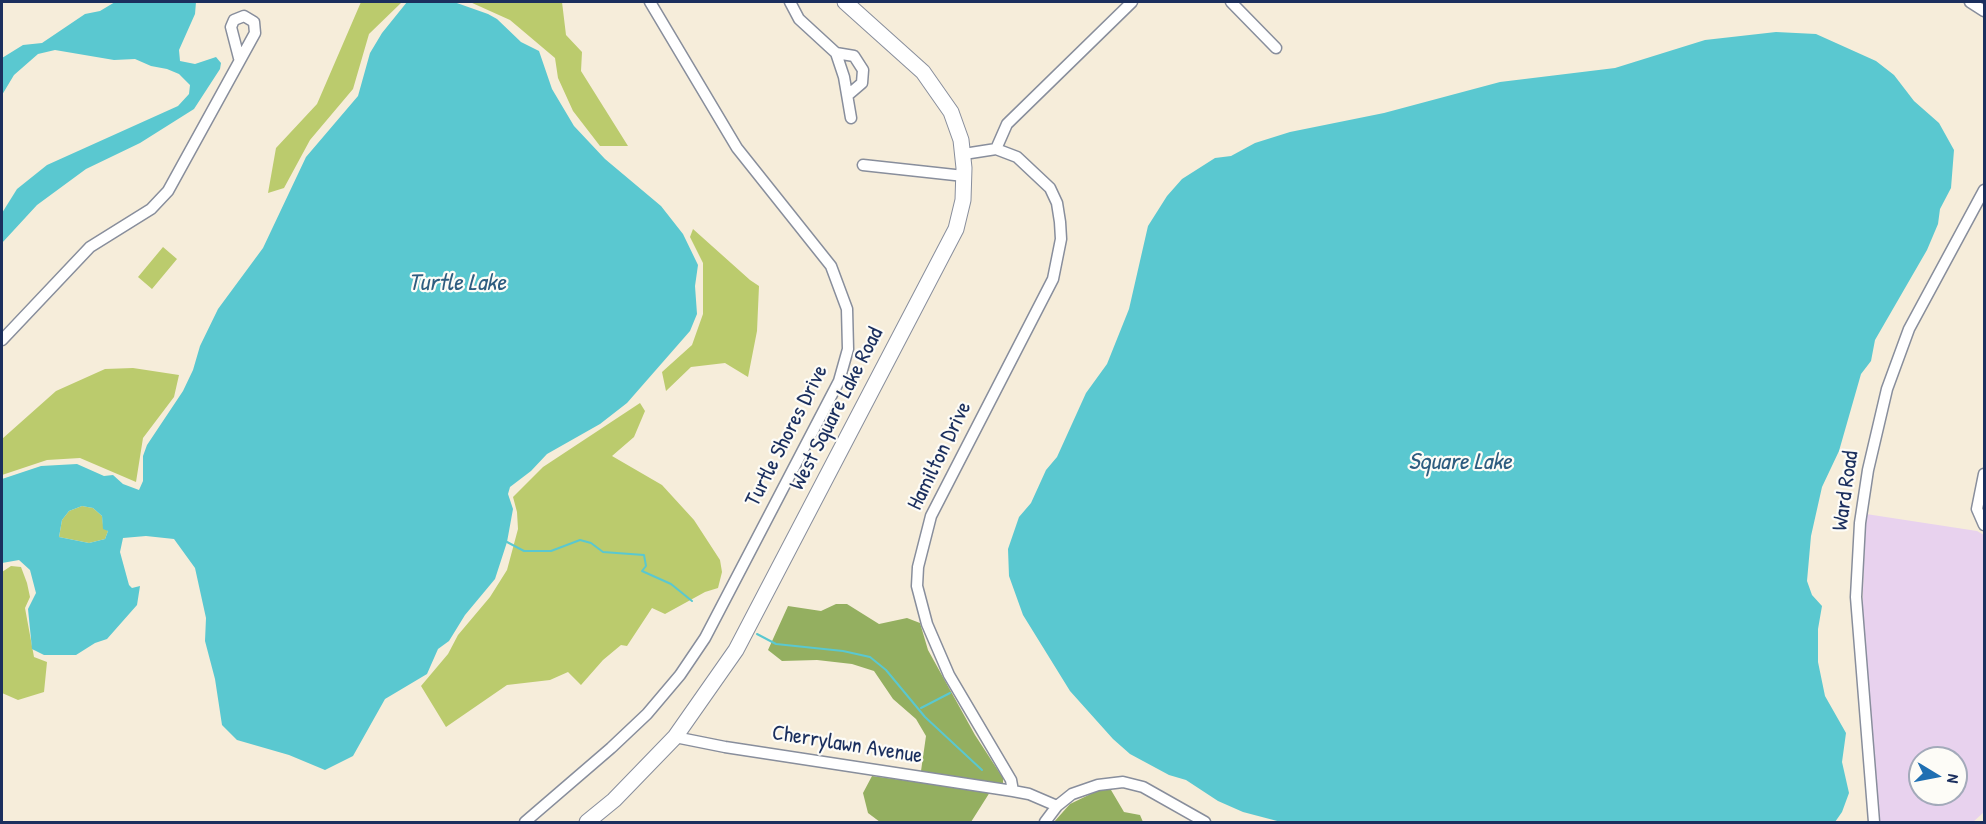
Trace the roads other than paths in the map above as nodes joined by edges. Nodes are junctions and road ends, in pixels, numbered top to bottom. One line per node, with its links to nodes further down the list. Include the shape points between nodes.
1 (650, 2): 24 (street, Turtle Shores Drive, via 737,148 831,267 847,309 848,349 839,381 705,638 680,675 647,714)
2 (790, 2): 9 (street, via 799,19)
3 (845, 2): 14 (street, West Square Lake Road, via 932,82 951,112)
4 (1132, 2): 13 (street, via 1007,124)
5 (1232, 2): 8 (street)
6 (1970, 2): 7 (street)
7 (1984, 11)
8 (1276, 48)
9 (836, 53): 11 (street); 11 (street, via 854,56 863,70 862,83)
10 (239, 58): 18 (street, via 164,197 90,247)
11 (848, 95): 12 (street)
12 (851, 118)
13 (996, 149): 14 (street); 22 (street, Hamilton Drive, via 1017,157 1050,188 1060,222 1059,259 1047,294 931,516 921,548 917,586 927,624 949,675 1011,780)
14 (964, 154): 16 (street, West Square Lake Road)
15 (863, 165): 16 (street)
16 (964, 176): 21 (street, West Square Lake Road, via 960,213 948,248 736,650)
17 (1984, 190): 28 (street, Ward Road, via 1909,329 1887,390 1868,470 1859,532 1856,597)
18 (2, 340)
19 (1984, 474): 20 (street, via 1977,509)
20 (1983, 523)
21 (675, 737): 22 (street, Cherrylawn Avenue); 25 (street, West Square Lake Road)
22 (1013, 791): 23 (street)
23 (1057, 806): 26 (street); 27 (street, via 1084,788 1123,783 1143,787)
24 (525, 822)
25 (587, 822)
26 (1045, 822)
27 (1205, 822)
28 (1874, 822)

